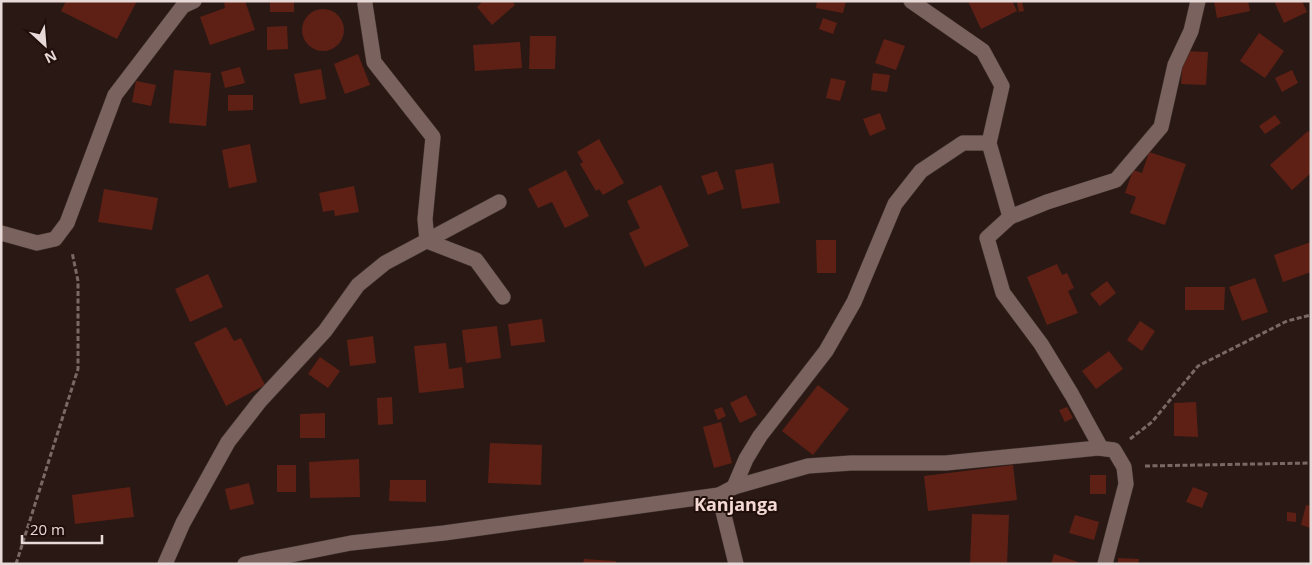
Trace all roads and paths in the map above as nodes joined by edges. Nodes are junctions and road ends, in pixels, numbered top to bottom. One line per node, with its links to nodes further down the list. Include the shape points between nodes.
1 (194, 1): 8 (street, via 183,6 115,94)
2 (911, 1): 5 (street, via 984,51 1002,86)
3 (1198, 1): 7 (street, via 1191,32 1174,65 1161,127 1116,180)
4 (365, 4): 10 (street, via 374,62 433,137 425,219)
5 (989, 142): 7 (street); 16 (street, via 963,142 921,171 894,204 854,302 826,351 760,436)
6 (499, 202): 10 (street)
7 (1010, 217): 13 (street, via 987,238 1003,294 1041,344)
8 (67, 223): 9 (street, via 55,239 37,243); 19 (path, via 78,281 78,369)
9 (1, 233)
10 (427, 241): 11 (street, via 476,260); 20 (street, via 385,263 358,285 325,331 260,401 228,442 183,523)
11 (503, 297)
12 (1311, 315): 13 (path, via 1287,321 1198,366 1152,422)
13 (1107, 449): 15 (street); 16 (street, via 946,463 808,466)
14 (1311, 463): 15 (path)
15 (1124, 467): 23 (street, via 1126,484)
16 (734, 488): 17 (street)
17 (719, 495): 18 (street, via 351,543); 22 (street)
18 (266, 562): 21 (street)
19 (16, 564)
20 (165, 564)
21 (245, 564)
22 (736, 564)
23 (1105, 564)

